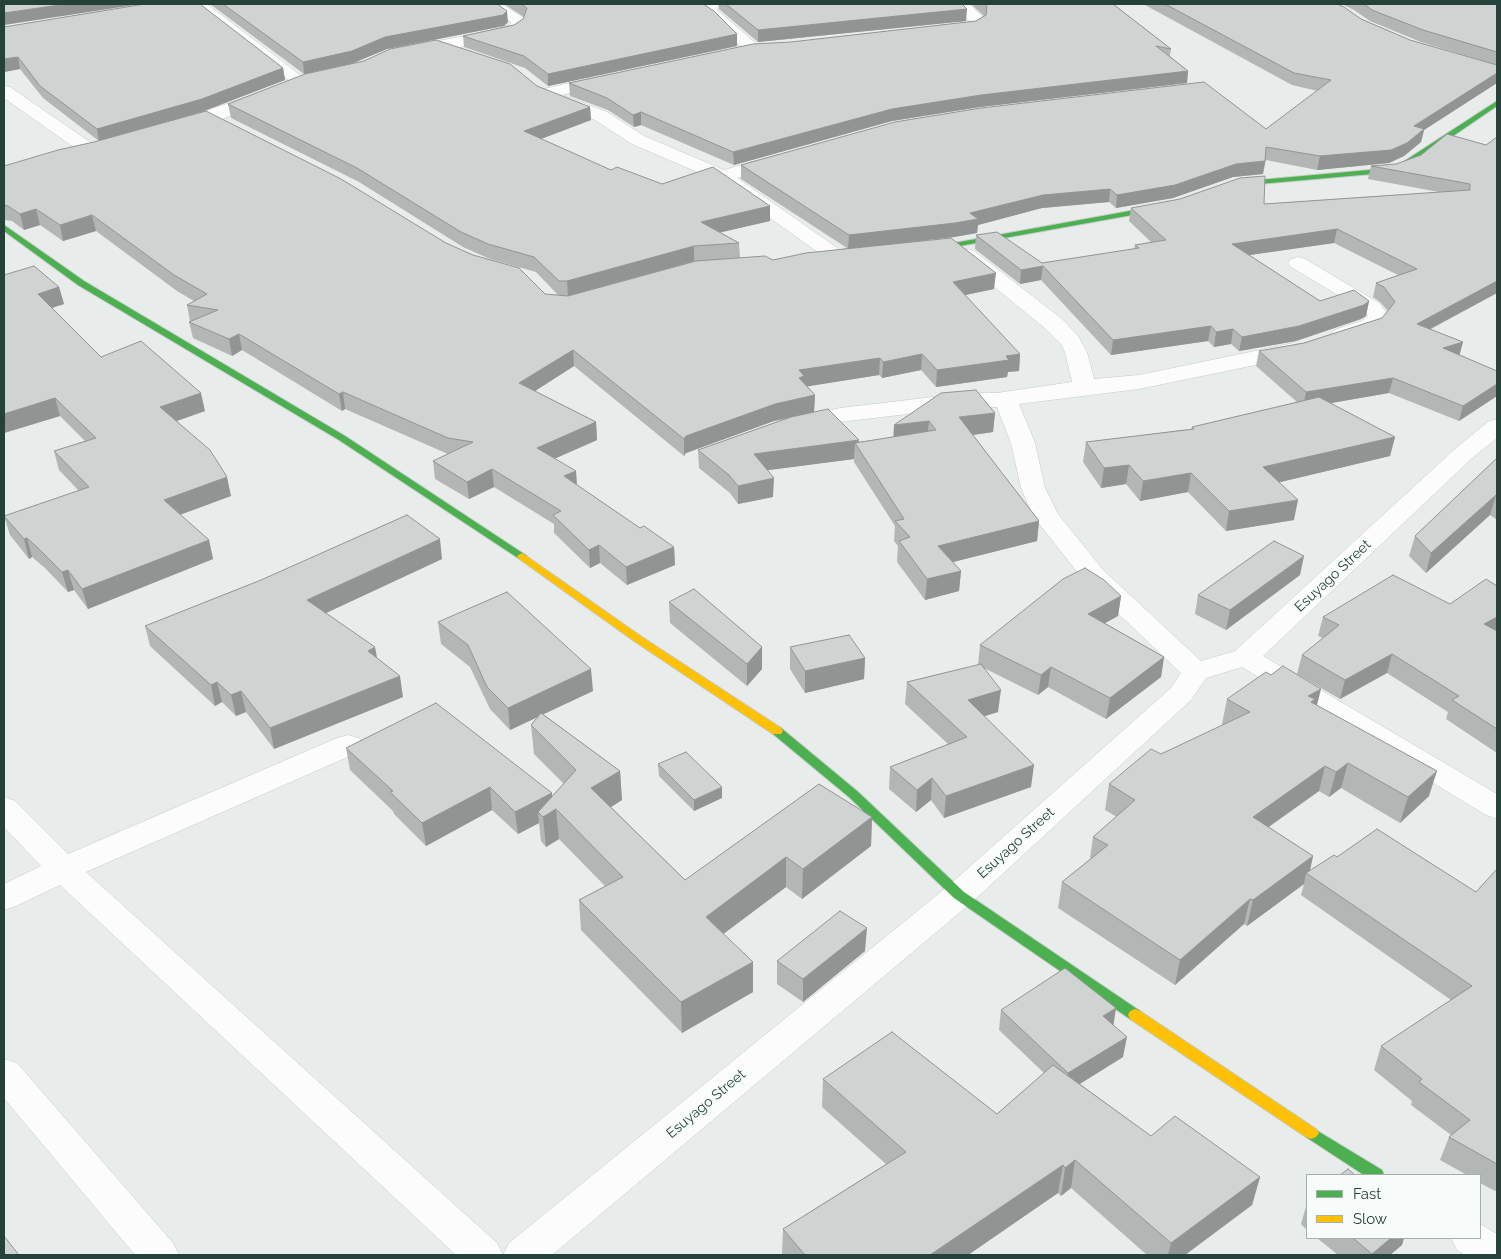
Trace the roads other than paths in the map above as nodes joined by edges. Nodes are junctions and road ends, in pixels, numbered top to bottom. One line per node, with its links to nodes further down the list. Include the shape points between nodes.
1 (198, 4): 14 (street)
2 (492, 4): 6 (street, via 519,21 518,27 501,34)
3 (711, 4): 8 (street, via 708,6 710,12)
4 (961, 4): 5 (street, via 977,19 975,26)
5 (927, 32)
6 (435, 45): 10 (street); 11 (street)
7 (772, 48): 8 (street)
8 (753, 49): 9 (street)
9 (734, 53)
10 (394, 54)
11 (468, 56)
12 (620, 77): 24 (street, via 539,89 601,116 638,140)
13 (318, 78): 14 (street)
14 (288, 87): 17 (street)
15 (4, 91): 21 (street)
16 (1497, 102): 25 (street, via 1403,166 1392,170 1234,184)
17 (211, 117): 18 (street); 19 (street)
18 (229, 126)
19 (165, 130)
20 (109, 146): 21 (street)
21 (91, 151): 23 (street)
22 (797, 154): 24 (street)
23 (73, 155)
24 (722, 176): 30 (street)
25 (1217, 191)
26 (1177, 205): 28 (street)
27 (4, 227): 43 (street, via 81,283 342,438 514,550 638,640 766,722 853,794)
28 (954, 245): 29 (street); 33 (street, via 1054,324 1070,341)
29 (909, 250)
30 (844, 258): 31 (street)
31 (820, 260)
32 (1298, 263): 33 (street, via 1372,307 1379,317 1370,326 1322,342 1161,379)
33 (1085, 387): 34 (street)
34 (1006, 399): 36 (street, via 967,400 840,415); 38 (street, via 1046,516 1095,577)
35 (1497, 426): 37 (street, Esuyago Street)
36 (774, 432)
37 (1246, 657): 38 (street, Esuyago Street); 41 (street)
38 (1196, 672): 43 (street, Esuyago Street, via 1180,694)
39 (348, 744): 42 (street)
40 (4, 808): 42 (street)
41 (1497, 808)
42 (63, 869): 44 (street); 49 (street)
43 (959, 895): 46 (street); 50 (street, Esuyago Street)
44 (4, 898)
45 (4, 1073): 48 (street)
46 (1374, 1174)
47 (1473, 1239): 51 (street)
48 (159, 1255)
49 (483, 1255)
50 (523, 1255)
51 (1497, 1255)

